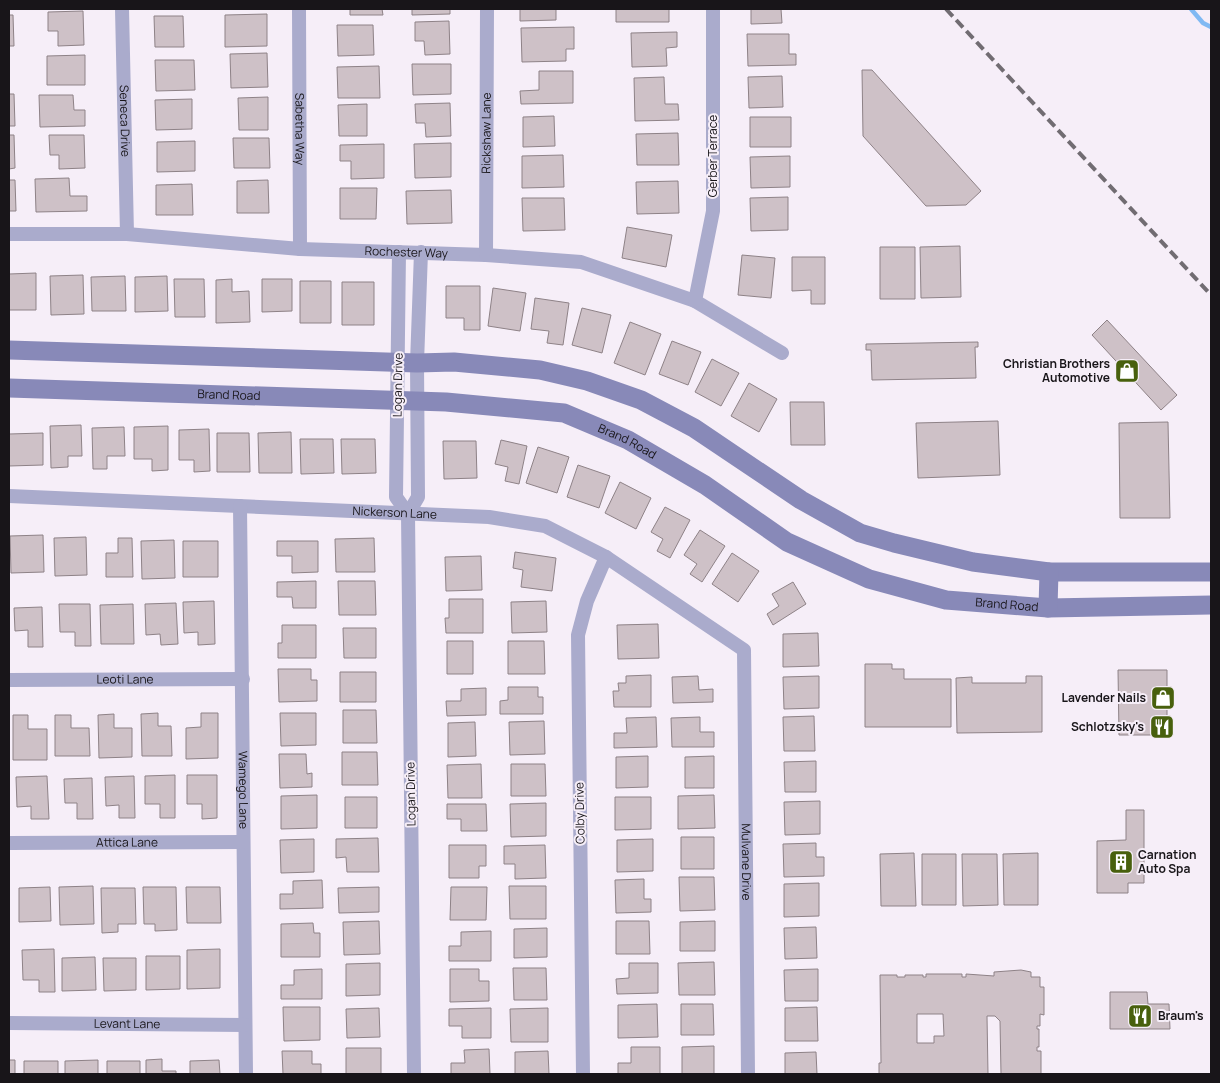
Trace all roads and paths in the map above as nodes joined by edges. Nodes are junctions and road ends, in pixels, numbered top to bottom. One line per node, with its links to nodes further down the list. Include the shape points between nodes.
1 (122, 9): 6 (street, Seneca Drive)
2 (299, 9): 7 (street, Sabetha Way)
3 (487, 9): 10 (street, Rickshaw Lane)
4 (713, 9): 11 (street, Gerber Terrace, via 713,211)
5 (9, 234): 6 (street, Rochester Way)
6 (127, 234): 7 (street, Rochester Way)
7 (300, 249): 8 (street, Rochester Way)
8 (400, 252): 9 (street, Rochester Way); 14 (street, Logan Drive)
9 (421, 252): 10 (street, Rochester Way); 15 (street, Logan Drive)
10 (486, 255): 11 (street, Rochester Way, via 581,262)
11 (695, 301): 13 (street, Rochester Way)
12 (9, 350): 14 (main road)
13 (782, 353)
14 (398, 362): 15 (main road); 17 (street, Logan Drive)
15 (418, 363): 18 (street, Logan Drive); 23 (main road, via 454,362 540,370 587,381 641,400 694,428 801,500 860,533 973,562)
16 (9, 388): 17 (main road, Brand Road)
17 (398, 400): 18 (main road, Brand Road); 21 (street, Logan Drive, via 396,497)
18 (417, 401): 21 (street, Logan Drive, via 418,497); 26 (main road, Brand Road, via 564,413 628,440 705,486 787,542 869,579 946,600)
19 (9, 496): 20 (street, Nickerson Lane)
20 (240, 506): 21 (street, Nickerson Lane); 28 (street, Wamego Lane)
21 (408, 514): 22 (street, Nickerson Lane, via 489,517 545,526); 35 (street, Logan Drive)
22 (606, 557): 27 (street, Nickerson Lane); 36 (street, Colby Drive, via 587,601 578,635)
23 (1048, 572): 24 (main road); 26 (main road)
24 (1211, 572)
25 (1211, 604): 26 (main road, Brand Road)
26 (1048, 608)
27 (744, 650): 37 (street, Mulvane Drive)
28 (243, 679): 29 (street, Leoti Lane); 30 (street, Wamego Lane)
29 (9, 680)
30 (243, 842): 31 (street, Attica Lane); 33 (street, Wamego Lane)
31 (9, 843)
32 (9, 1023): 33 (street, Levant Lane)
33 (245, 1025): 34 (street, Wamego Lane)
34 (246, 1074)
35 (414, 1074)
36 (584, 1074)
37 (748, 1074)

